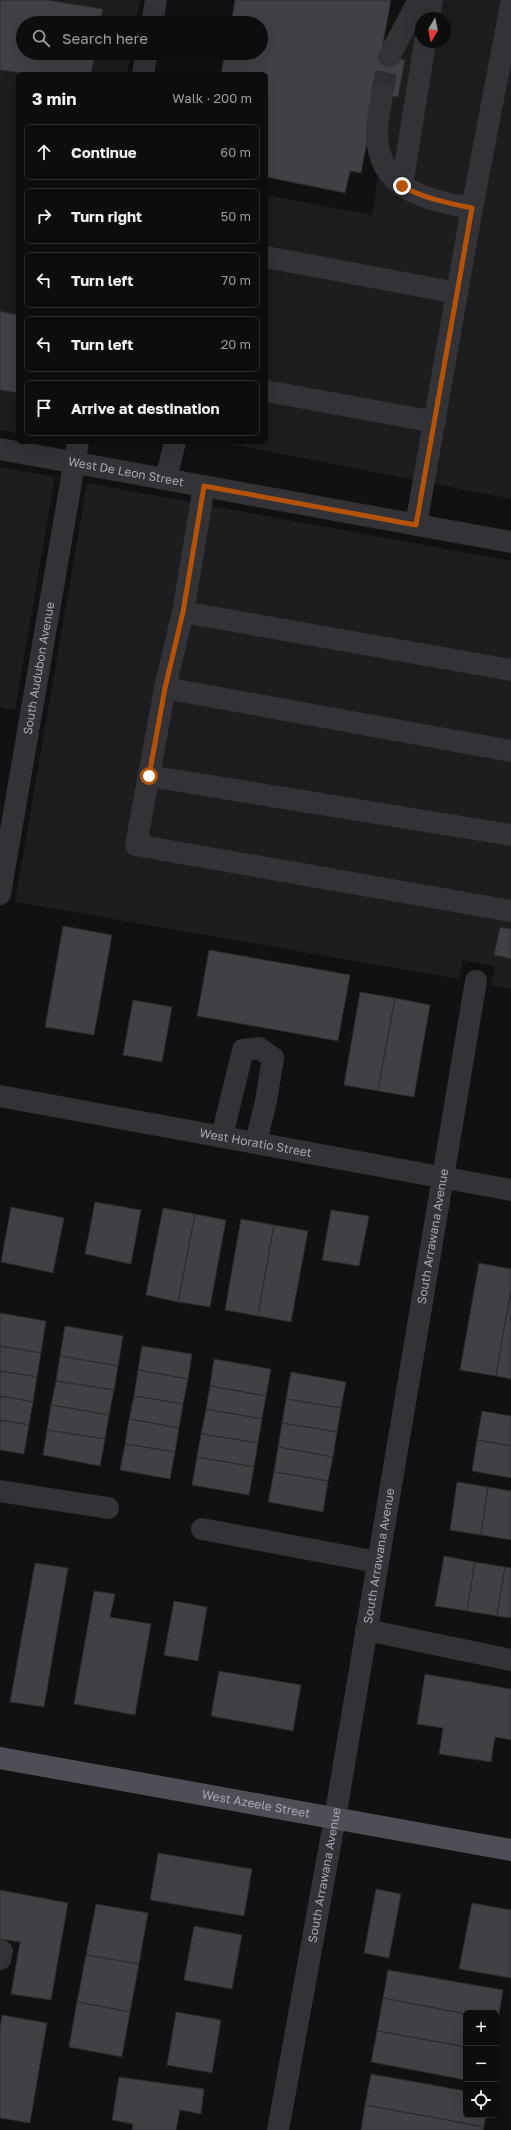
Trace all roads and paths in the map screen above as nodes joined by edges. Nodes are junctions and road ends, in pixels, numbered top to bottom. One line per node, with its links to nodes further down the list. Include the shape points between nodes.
1 (156, 0): 6 (street)
2 (420, 0): 8 (street)
3 (432, 0): 5 (street)
4 (511, 5): 13 (street)
5 (430, 12)
6 (153, 16)
7 (424, 48): 12 (street)
8 (389, 56)
9 (146, 60): 10 (street)
10 (143, 72)
11 (382, 94): 12 (street, via 377,132 382,163)
12 (402, 186): 13 (street, via 421,195)
13 (472, 208): 15 (street)
14 (268, 257): 15 (street)
15 (457, 293): 17 (street)
16 (268, 391): 17 (street)
17 (435, 422): 23 (street)
18 (175, 444): 21 (street)
19 (0, 449): 20 (street, West De Leon Street)
20 (76, 452): 21 (street, West De Leon Street); 30 (street, South Audubon Avenue)
21 (166, 479): 22 (street, West De Leon Street)
22 (204, 486): 23 (street, West De Leon Street); 25 (street)
23 (416, 525): 24 (street, West De Leon Street)
24 (511, 542)
25 (183, 612): 26 (street); 27 (street)
26 (511, 670)
27 (165, 688): 28 (street); 29 (street)
28 (511, 751)
29 (149, 776): 31 (street); 33 (street, via 136,845)
30 (6, 823): 32 (street, South Audubon Avenue)
31 (511, 835)
32 (0, 894)
33 (511, 911)
34 (476, 981): 38 (street, South Arrawana Avenue)
35 (0, 1096): 36 (street, West Horatio Street)
36 (222, 1136): 37 (street, West Horatio Street); 37 (street, via 242,1050 259,1048 273,1058)
37 (256, 1142): 38 (street, West Horatio Street)
38 (442, 1176): 39 (street, West Horatio Street); 43 (street, South Arrawana Avenue)
39 (511, 1190)
40 (0, 1490): 41 (street)
41 (108, 1508)
42 (202, 1529): 43 (street)
43 (377, 1562): 44 (street, South Arrawana Avenue)
44 (366, 1630): 45 (street); 47 (street, South Arrawana Avenue)
45 (511, 1660)
46 (0, 1758): 47 (main road, West Azeele Street)
47 (335, 1818): 48 (main road, West Azeele Street); 51 (street, South Arrawana Avenue)
48 (511, 1850)
49 (0, 1950): 50 (street)
50 (0, 1959)
51 (278, 2130)

